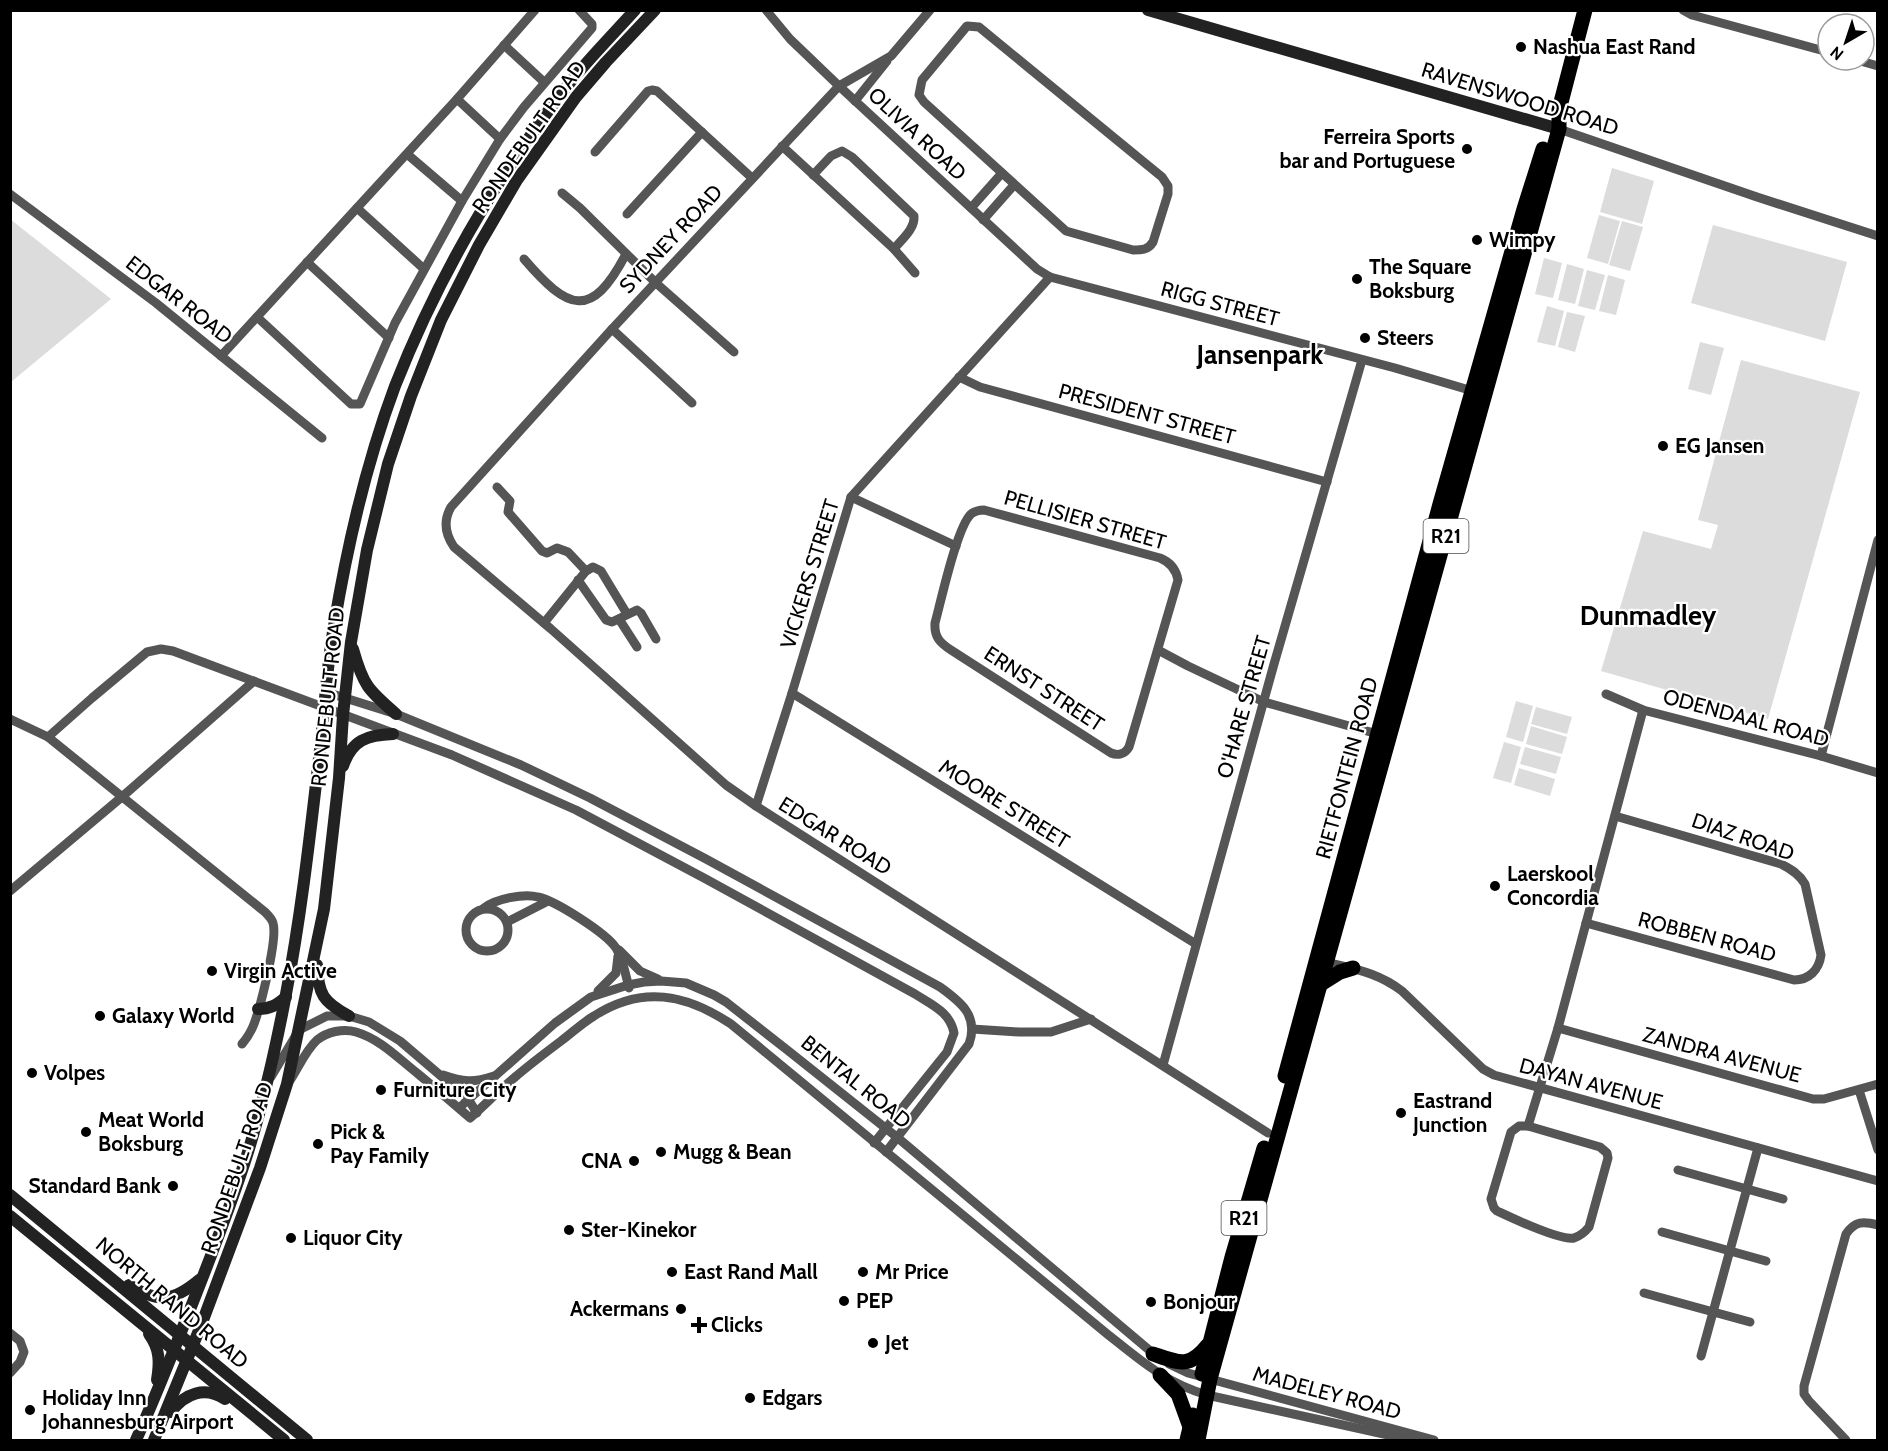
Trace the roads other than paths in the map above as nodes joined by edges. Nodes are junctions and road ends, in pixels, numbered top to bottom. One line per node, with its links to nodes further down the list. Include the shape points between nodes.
1 (535, 10): 10 (street)
2 (579, 10): 13 (street, via 592,28)
3 (635, 10): 68 (main road, RONDEBULT ROAD, via 551,107 510,165 463,242 426,314 394,389 350,541)
4 (656, 10): 64 (main road, RONDEBULT ROAD, via 576,97 517,180 441,320 388,464 367,550)
5 (766, 10): 14 (street, OLIVIA ROAD)
6 (930, 10): 12 (street, SYDNEY ROAD)
7 (1148, 10): 17 (main road, RAVENSWOOD ROAD)
8 (1585, 10): 17 (main road, RIETFONTEIN ROAD / R21)
9 (1683, 10): 11 (street)
10 (504, 45): 13 (street); 15 (street)
11 (1816, 49)
12 (891, 56): 14 (street, SYDNEY ROAD); 16 (street)
13 (544, 82): 19 (street)
14 (839, 86): 16 (street, OLIVIA ROAD); 20 (street, SYDNEY ROAD)
15 (457, 99): 19 (street); 22 (street)
16 (855, 101): 31 (street, OLIVIA ROAD)
17 (1555, 127): 34 (street, RAVENSWOOD ROAD); 50 (main road, RIETFONTEIN ROAD / R21)
18 (702, 132): 21 (street, via 652,90); 25 (street); 32 (street)
19 (500, 139): 29 (street)
20 (782, 146): 24 (street); 25 (street, SYDNEY ROAD)
21 (595, 152)
22 (406, 154): 29 (street); 30 (street)
23 (1002, 173): 26 (street); 26 (street, via 919,95 922,80 967,26 979,27 1162,177 1168,194 1150,247 1133,250 1066,231); 31 (street)
24 (813, 175): 35 (street); 35 (street, via 836,152 842,151 912,212 914,223)
25 (752, 178): 42 (street, SYDNEY ROAD)
26 (1014, 185): 33 (street)
27 (562, 193): 36 (street)
28 (10, 194): 47 (street, EDGAR ROAD)
29 (462, 201): 39 (street)
30 (357, 208): 38 (street); 39 (street)
31 (971, 208): 33 (street, OLIVIA ROAD)
32 (627, 214)
33 (983, 220): 41 (street, OLIVIA ROAD)
34 (1878, 236)
35 (894, 249): 40 (street)
36 (626, 254): 37 (street, via 610,282 593,297 578,302 557,292); 42 (street)
37 (524, 259)
38 (307, 262): 43 (street); 45 (street)
39 (424, 269): 45 (street)
40 (915, 273)
41 (1050, 277): 48 (street, RIGG STREET); 49 (street, VICKERS STREET)
42 (656, 283): 44 (street, SYDNEY ROAD); 46 (street)
43 (257, 317): 45 (street, via 357,405 363,401); 47 (street)
44 (612, 328): 51 (street); 56 (street, SYDNEY ROAD)
45 (389, 338)
46 (734, 352)
47 (221, 356): 52 (street, EDGAR ROAD)
48 (1362, 360): 50 (street, RIGG STREET); 53 (street, O'HARE STREET)
49 (959, 377): 53 (street, PRESIDENT STREET, via 980,387); 55 (street, VICKERS STREET)
50 (1478, 392): 79 (main road, RIETFONTEIN ROAD / R21)
51 (692, 403)
52 (322, 438)
53 (1327, 482): 72 (street, O'HARE STREET)
54 (497, 487): 59 (street, via 510,501 508,512 542,551 563,549)
55 (851, 496): 58 (street); 69 (street, VICKERS STREET)
56 (451, 507): 62 (street, EDGAR ROAD, via 446,527 454,547)
57 (1878, 540): 81 (street)
58 (956, 546): 66 (street, PELLISIER STREET, via 968,518 984,510 1164,560 1172,566 1178,580); 66 (street, ERNST STREET, via 935,623 934,631 941,644 1111,753 1122,753 1129,747)
59 (586, 571): 60 (street); 61 (street, via 593,567 601,571)
60 (578, 580): 61 (street, via 604,618 609,622); 62 (street)
61 (623, 616): 63 (street, via 636,609 640,611); 65 (street)
62 (544, 623): 85 (street, EDGAR ROAD, via 700,763)
63 (656, 639)
64 (351, 642): 71 (main road, RONDEBULT ROAD); 75 (main road, via 366,684)
65 (637, 647)
66 (1158, 650): 72 (street)
67 (254, 681): 73 (street); 80 (street, via 173,651 153,650); 84 (street)
68 (326, 692): 71 (street); 73 (main road, RONDEBULT ROAD)
69 (792, 693): 85 (street, VICKERS STREET); 92 (street, MOORE STREET)
70 (1606, 694): 74 (street, ODENDAAL ROAD)
71 (345, 697): 75 (street); 76 (main road, RONDEBULT ROAD)
72 (1264, 702): 79 (street); 92 (street, O'HARE STREET)
73 (324, 709): 76 (street); 101 (main road, RONDEBULT ROAD, via 307,865)
74 (1643, 710): 81 (street, ODENDAAL ROAD); 86 (street)
75 (396, 714): 108 (street, via 520,765 621,813 940,987 964,1007)
76 (343, 715): 78 (street); 83 (main road, RONDEBULT ROAD)
77 (10, 719): 80 (street)
78 (393, 734): 83 (main road, via 376,734 359,742 349,752); 123 (street, via 452,755 576,810 941,1010 952,1024 952,1043)
79 (1384, 736): 95 (main road, RIETFONTEIN ROAD / R21)
80 (48, 737): 84 (street)
81 (1821, 756): 82 (street, ODENDAAL ROAD)
82 (1878, 773)
83 (339, 778): 93 (main road, RONDEBULT ROAD)
84 (123, 796): 87 (street); 104 (street, via 270,918 274,930)
85 (756, 806): 106 (street, EDGAR ROAD)
86 (1615, 816): 91 (street); 97 (street, DIAZ ROAD, via 1791,869 1805,884 1821,955)
87 (10, 891)
88 (548, 901): 89 (street, via 520,897 502,899); 90 (street); 94 (street, via 585,922)
89 (484, 908): 90 (street, via 500,913); 90 (street, via 472,914 466,925 467,938 476,948 488,951 500,946 507,935)
90 (507, 922)
91 (1586, 923): 97 (street, ROBBEN ROAD, via 1794,980 1802,980); 107 (street)
92 (1196, 944): 111 (street, O'HARE STREET)
93 (317, 946): 105 (main road, via 322,994); 109 (main road, RONDEBULT ROAD)
94 (616, 949): 98 (street, via 640,971); 100 (street); 102 (street, via 616,973)
95 (1321, 961): 96 (street, DAYAN AVENUE); 99 (main road, RIETFONTEIN ROAD / R21); 124 (main road, RIETFONTEIN ROAD / R21)
96 (1353, 968): 99 (main road); 117 (street, DAYAN AVENUE, via 1383,978 1402,991 1483,1069)
97 (1816, 970)
98 (661, 981): 100 (street, BENTAL ROAD); 123 (street, BENTAL ROAD, via 686,983 726,1002)
99 (1322, 984): 156 (main road, RIETFONTEIN ROAD / R21)
100 (628, 985): 102 (street, BENTAL ROAD); 103 (street)
101 (286, 997): 104 (main road); 114 (main road, RONDEBULT ROAD)
102 (591, 997): 113 (street, BENTAL ROAD, via 555,1023)
103 (632, 999): 121 (street, BENTAL ROAD, via 593,1016 513,1078); 126 (street, BENTAL ROAD, via 678,999 715,1014)
104 (258, 1010): 110 (street)
105 (348, 1016): 109 (street, via 327,1016); 112 (street, via 389,1034)
106 (1090, 1018): 108 (street, via 1051,1032); 111 (street, EDGAR ROAD)
107 (1557, 1028): 117 (street); 118 (street, ZANDRA AVENUE, via 1814,1099)
108 (972, 1029): 125 (street, via 964,1053)
109 (299, 1030): 114 (street); 115 (main road, RONDEBULT ROAD)
110 (242, 1044)
111 (1163, 1065): 124 (street, EDGAR ROAD)
112 (438, 1073): 113 (street, via 463,1081); 119 (street)
113 (498, 1075): 119 (street, BENTAL ROAD)
114 (268, 1082): 141 (main road, RONDEBULT ROAD, via 247,1155)
115 (287, 1084): 120 (street, via 318,1039 344,1030 381,1045); 149 (main road, RONDEBULT ROAD)
116 (1878, 1084): 118 (street, ZANDRA AVENUE)
117 (1540, 1089): 122 (street); 127 (street, DAYAN AVENUE)
118 (1860, 1090): 128 (street)
119 (468, 1099): 120 (street, BENTAL ROAD); 121 (street)
120 (459, 1108): 121 (street)
121 (473, 1115)
122 (1528, 1126): 122 (street, via 1600,1147 1607,1153 1589,1227 1574,1238 1561,1238 1508,1216 1497,1211 1492,1203 1511,1132)
123 (885, 1129): 125 (street, BENTAL ROAD); 126 (street)
124 (1268, 1132): 148 (main road, RIETFONTEIN ROAD / R21)
125 (898, 1138): 129 (street); 151 (street, BENTAL ROAD)
126 (874, 1143): 129 (street, BENTAL ROAD)
127 (1758, 1148): 131 (street, DAYAN AVENUE); 132 (street)
128 (1878, 1150)
129 (886, 1152): 155 (street, BENTAL ROAD)
130 (1677, 1170): 132 (street)
131 (1878, 1181)
132 (1747, 1188): 134 (street); 138 (street)
133 (10, 1195): 140 (main road, NORTH RAND ROAD)
134 (1783, 1199)
135 (10, 1216): 145 (main road, NORTH RAND ROAD)
136 (1878, 1226): 167 (street, via 1864,1222 1846,1234 1804,1386 1809,1401)
137 (1662, 1232): 138 (street)
138 (1730, 1250): 139 (street); 143 (street)
139 (1766, 1261)
140 (100, 1268): 141 (main road, via 161,1299 188,1290); 147 (main road, NORTH RAND ROAD)
141 (202, 1278): 147 (main road, RONDEBULT ROAD)
142 (1644, 1293): 143 (street)
143 (1713, 1312): 144 (street); 152 (street)
144 (1750, 1322)
145 (144, 1326): 150 (main road, NORTH RAND ROAD); 157 (main road, via 155,1341 160,1361)
146 (10, 1333): 154 (street, via 20,1341 24,1352)
147 (180, 1334): 149 (main road, NORTH RAND ROAD); 150 (main road, RONDEBULT ROAD)
148 (1209, 1343): 151 (main road, via 1190,1361); 156 (main road, RIETFONTEIN ROAD / R21)
149 (194, 1346): 153 (main road, RONDEBULT ROAD); 164 (main road, NORTH RAND ROAD)
150 (174, 1350): 153 (main road, NORTH RAND ROAD); 157 (main road, RONDEBULT ROAD)
151 (1153, 1354): 156 (street, BENTAL ROAD)
152 (1701, 1356)
153 (187, 1361): 158 (main road, NORTH RAND ROAD); 159 (main road, RONDEBULT ROAD)
154 (10, 1373)
155 (1160, 1376): 156 (street, BENTAL ROAD); 160 (main road, via 1178,1394)
156 (1204, 1386): 160 (main road, RIETFONTEIN ROAD / R21); 165 (street, MADELEY ROAD); 166 (street, MADELEY ROAD)
157 (153, 1402): 161 (main road, RONDEBULT ROAD)
158 (255, 1417): 159 (main road, via 220,1396 201,1391 178,1403); 163 (main road, NORTH RAND ROAD)
159 (160, 1428): 162 (main road, RONDEBULT ROAD)
160 (1192, 1436)
161 (136, 1440)
162 (154, 1440)
163 (284, 1440)
164 (308, 1440)
165 (1411, 1440)
166 (1434, 1440)
167 (1846, 1440)

